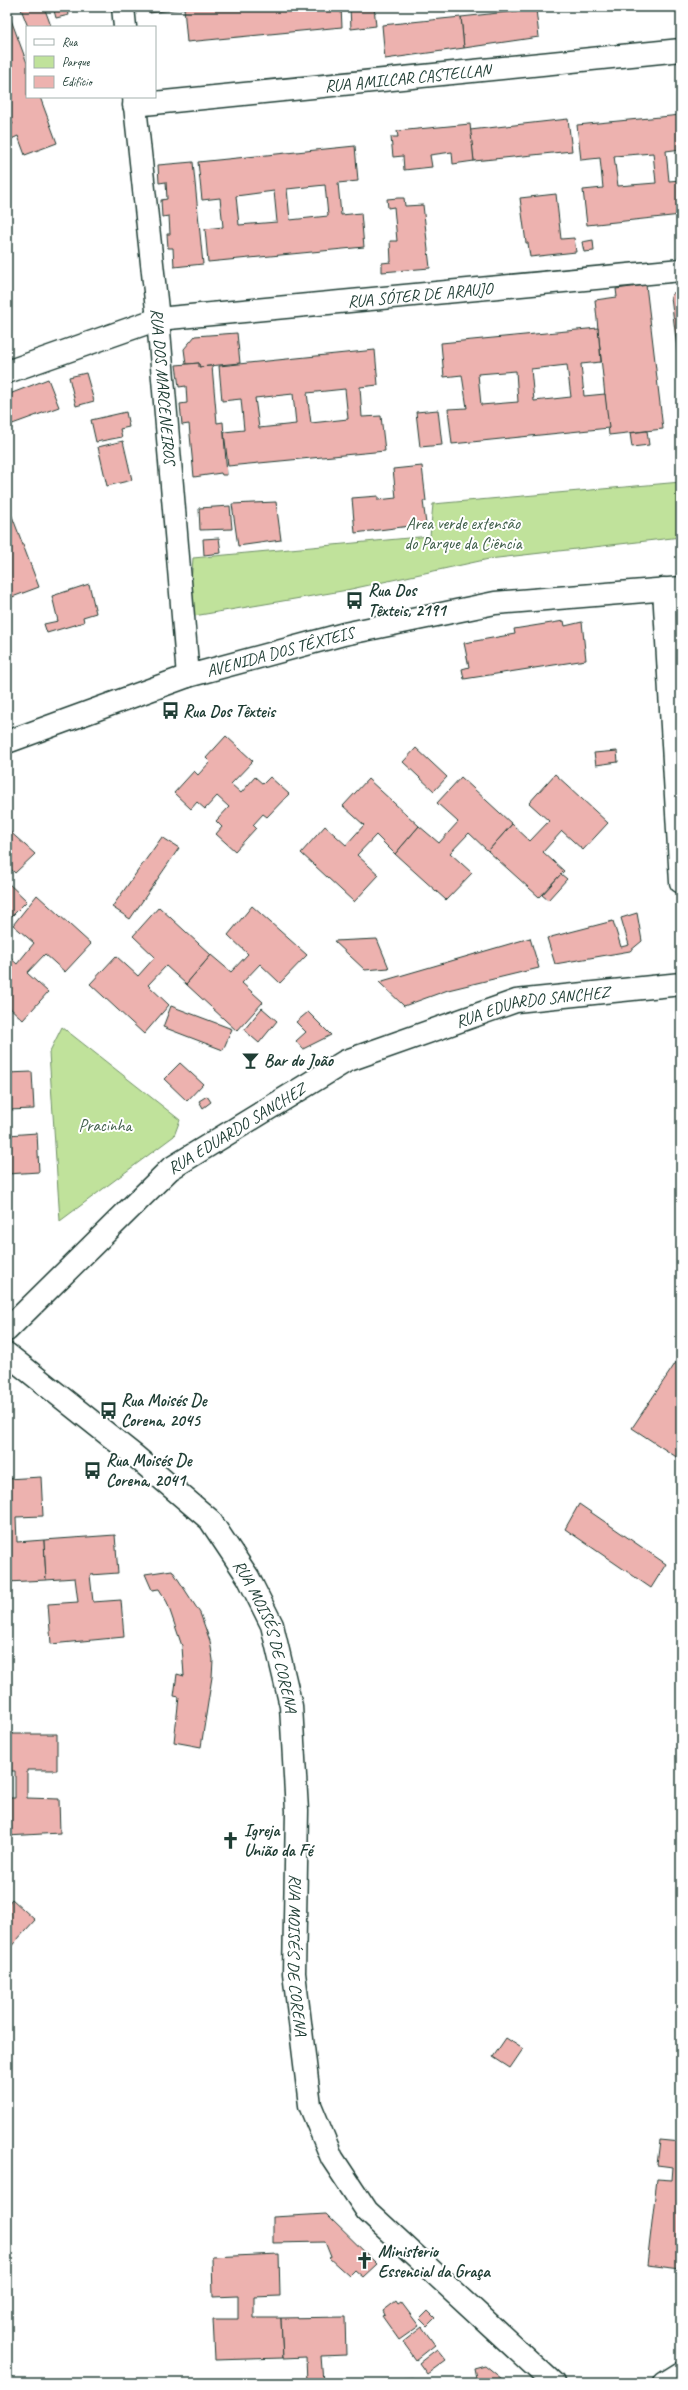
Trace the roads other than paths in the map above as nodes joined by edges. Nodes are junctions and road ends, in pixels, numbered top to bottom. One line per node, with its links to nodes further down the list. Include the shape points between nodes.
1 (123, 7): 2 (street)
2 (125, 26)
3 (681, 50): 4 (street, RUA AMILCAR CASTELLAN)
4 (134, 101): 6 (street, RUA DOS MARCENEIROS)
5 (681, 270): 6 (street, RUA SÓTER DE ARAUJO)
6 (158, 319): 7 (street, RUA SÓTER DE ARAUJO); 9 (street, RUA DOS MARCENEIROS)
7 (7, 372)
8 (672, 588): 9 (street, AVENIDA DOS TÊXTEIS, via 495,603 344,634); 11 (street)
9 (188, 676): 10 (street, AVENIDA DOS TÊXTEIS)
10 (7, 742)
11 (681, 882)
12 (681, 984): 13 (street, RUA EDUARDO SANCHEZ, via 516,1001 346,1061 170,1169)
13 (7, 1330)
14 (7, 1354): 16 (street, RUA MOISÉS DE CORENA, via 135,1456 210,1520 248,1576 272,1625 291,1706 297,1811 294,1973 310,2105 332,2158 367,2211)
15 (681, 2373): 17 (street)
16 (553, 2383)
17 (665, 2383)

